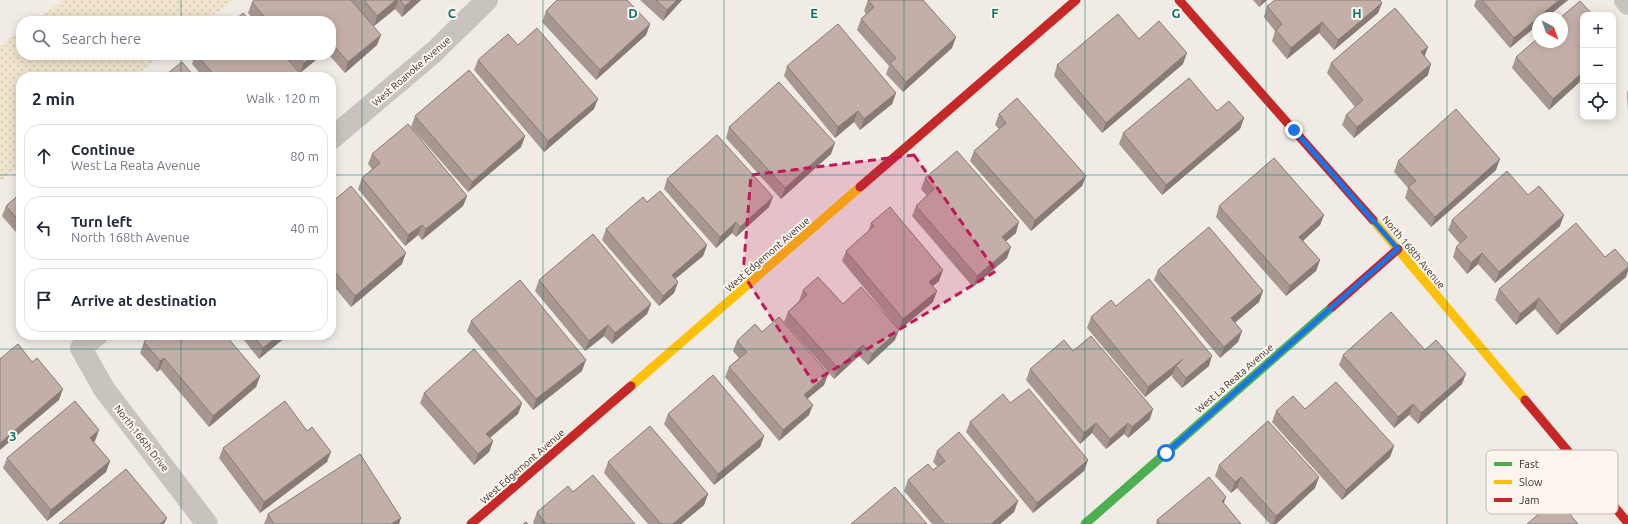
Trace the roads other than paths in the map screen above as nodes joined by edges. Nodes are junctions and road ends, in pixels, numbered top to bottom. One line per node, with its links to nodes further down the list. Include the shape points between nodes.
1 (487, 0): 6 (street, West Roanoke Avenue, via 434,52)
2 (1076, 0): 13 (street, West Edgemont Avenue)
3 (1179, 0): 7 (street, North 168th Avenue)
4 (1625, 0): 5 (street)
5 (1628, 4)
6 (336, 135)
7 (1398, 249): 9 (street, North 168th Avenue); 14 (street, West La Reata Avenue)
8 (89, 342): 12 (street, North 166th Drive, via 104,389)
9 (1567, 450)
10 (1618, 511): 11 (street, North 168th Avenue)
11 (1628, 523)
12 (207, 524)
13 (472, 524)
14 (1085, 524)

